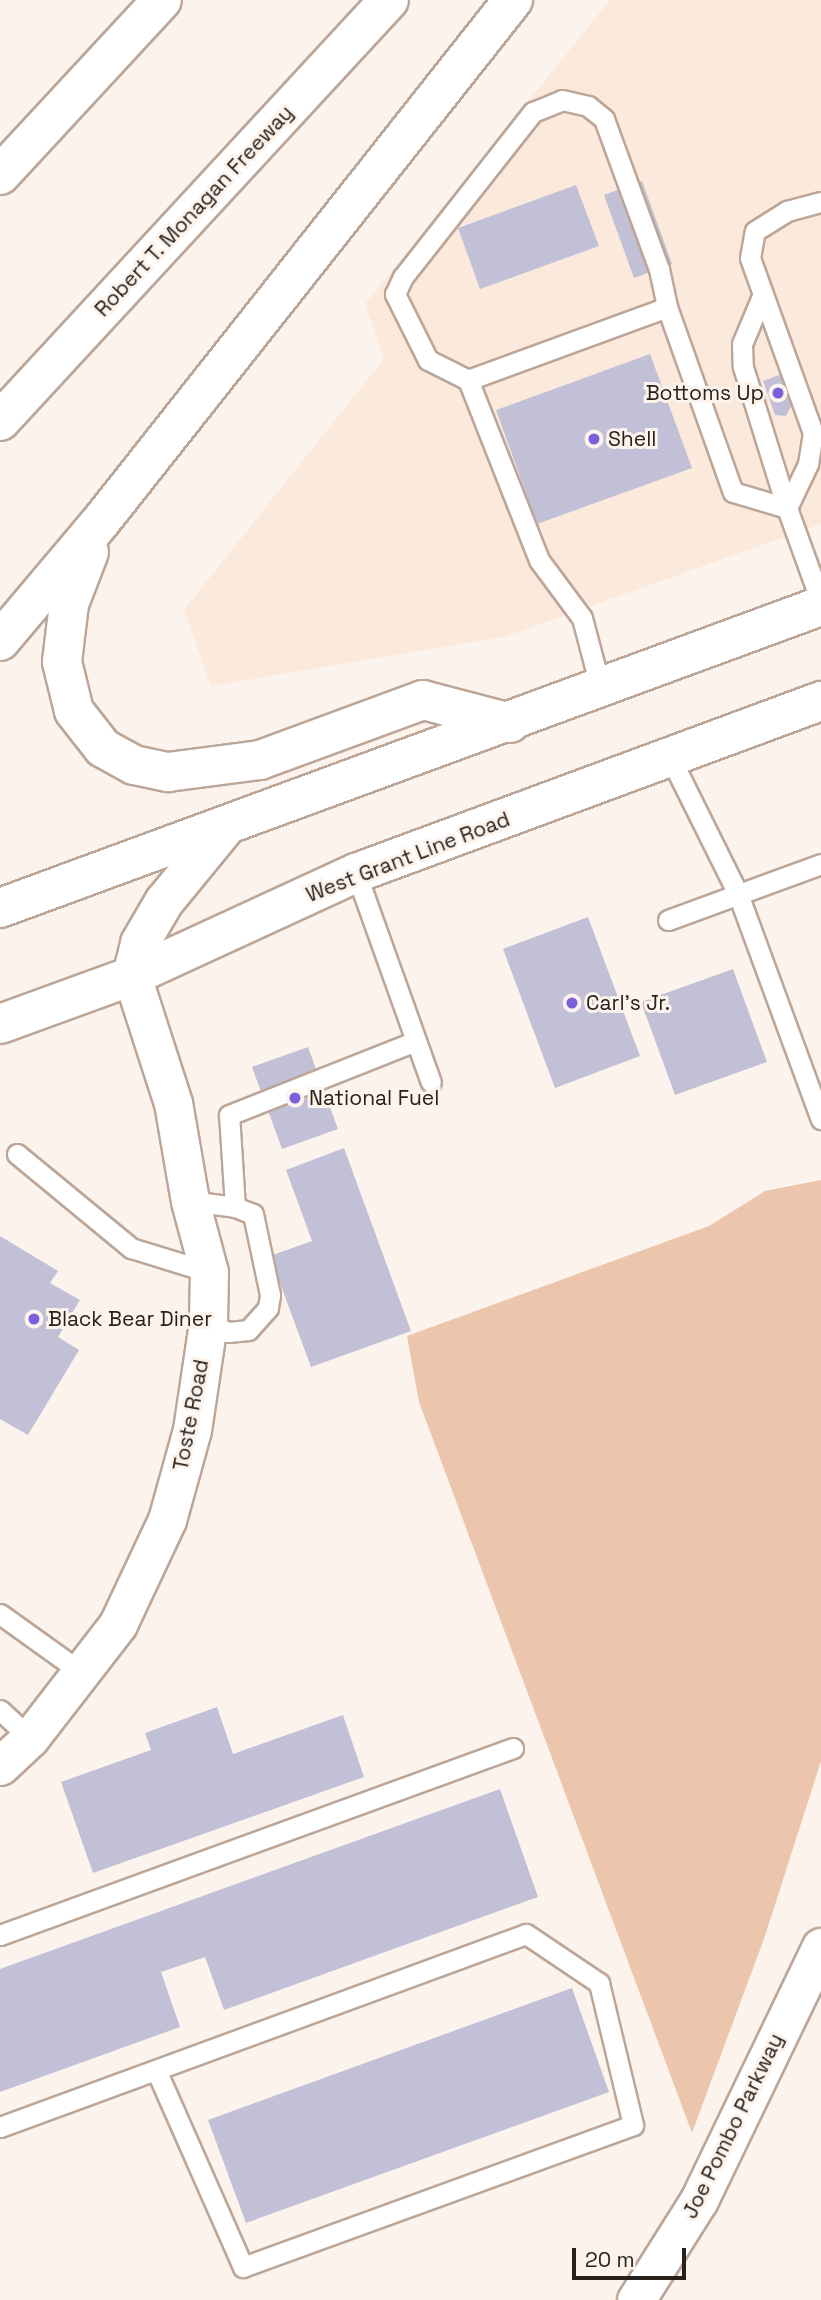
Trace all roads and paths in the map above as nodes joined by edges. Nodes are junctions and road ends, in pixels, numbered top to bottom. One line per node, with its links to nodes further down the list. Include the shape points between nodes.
1 (162, 0): 4 (main road)
2 (389, 0): 9 (main road, Robert T. Monagan Freeway)
3 (513, 0): 11 (main road)
4 (0, 175)
5 (821, 202): 6 (lane, via 787,211 755,232 750,258)
6 (763, 294): 10 (lane, via 742,344 743,367); 10 (lane, via 813,433 808,464)
7 (667, 307): 8 (lane); 8 (lane, via 655,257 604,119 588,106 562,100 533,112 403,277 395,294 428,360); 10 (lane, via 733,492)
8 (468, 380): 14 (lane, via 539,560 582,618)
9 (0, 421)
10 (787, 508): 12 (lane)
11 (102, 520): 13 (main road); 16 (main road, via 69,604 62,662 74,711 103,748 134,765 168,772 260,760 423,700)
12 (821, 604): 14 (main road)
13 (0, 641)
14 (600, 686): 16 (main road)
15 (821, 701): 17 (main road, West Grant Line Road)
16 (510, 723): 18 (main road)
17 (670, 757): 20 (main road, West Grant Line Road); 21 (lane)
18 (228, 824): 22 (main road); 24 (main road, via 164,902 140,943)
19 (821, 864): 21 (lane)
20 (356, 873): 24 (main road, West Grant Line Road); 26 (lane)
21 (738, 894): 23 (lane); 28 (lane)
22 (0, 908)
23 (668, 920)
24 (132, 976): 25 (main road, West Grant Line Road); 30 (street, Toste Road, via 173,1103)
25 (0, 1024)
26 (416, 1041): 27 (lane); 31 (lane, via 229,1115)
27 (431, 1082)
28 (821, 1119)
29 (17, 1154): 32 (lane, via 131,1248)
30 (190, 1201): 31 (lane); 32 (street, Toste Road)
31 (235, 1207): 33 (lane, via 253,1214 259,1228 271,1295 268,1308 248,1330 228,1332)
32 (209, 1272): 33 (street, Toste Road)
33 (208, 1323): 35 (street, Toste Road, via 192,1430 167,1520 118,1624)
34 (0, 1614): 35 (lane)
35 (82, 1672): 37 (street, Toste Road)
36 (0, 1710): 37 (lane)
37 (30, 1738): 39 (street, Toste Road)
38 (513, 1748): 40 (lane)
39 (0, 1766)
40 (0, 1935)
41 (821, 1947): 44 (street, Joe Pombo Parkway, via 699,2200)
42 (156, 2070): 42 (lane, via 243,2267 634,2125 599,1983 526,1934); 43 (lane)
43 (0, 2127)
44 (636, 2300)

